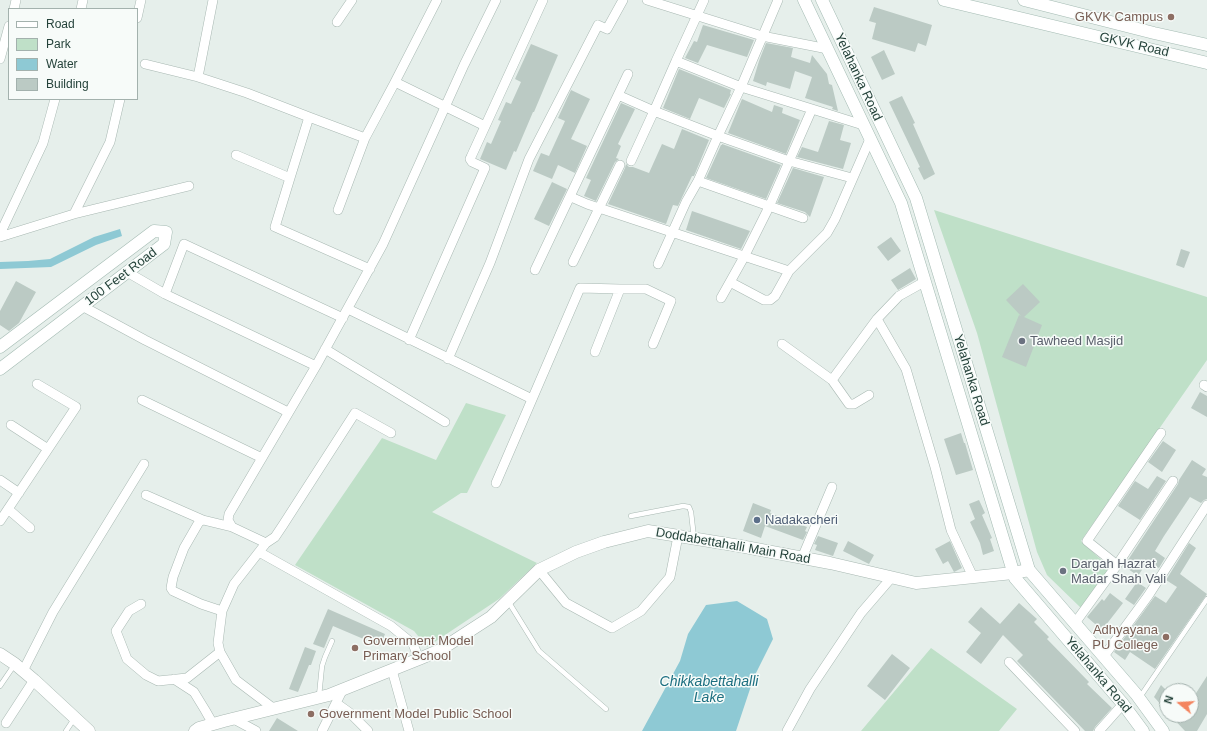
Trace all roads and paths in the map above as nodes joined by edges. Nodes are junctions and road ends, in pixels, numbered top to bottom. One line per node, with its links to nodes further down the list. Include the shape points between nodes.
1 (141, 0): 15 (street)
2 (213, 0): 27 (street)
3 (352, 0): 17 (street)
4 (437, 0): 28 (street)
5 (496, 0): 33 (street)
6 (543, 0): 38 (street)
7 (623, 0): 80 (street, via 607,30 598,25 529,159 490,263)
8 (647, 0): 16 (street)
9 (704, 0): 16 (street)
10 (778, 0): 18 (street)
11 (804, 0): 21 (main road, Yelahanka Road)
12 (822, 0): 116 (main road, Yelahanka Road, via 916,198)
13 (944, 0): 24 (main road, GKVK Road)
14 (1024, 0): 20 (main road, GKVK Road)
15 (138, 14)
16 (697, 15): 18 (street); 23 (street)
17 (337, 22)
18 (762, 36): 21 (street); 29 (street)
19 (7, 39): 22 (street)
20 (1207, 45)
21 (828, 49): 37 (main road, Yelahanka Road)
22 (0, 59)
23 (676, 61): 29 (street); 35 (street)
24 (1207, 63)
25 (145, 64): 27 (street)
26 (628, 74): 30 (street)
27 (198, 77): 36 (street)
28 (395, 82): 33 (street); 40 (street)
29 (741, 87): 34 (street); 39 (street)
30 (618, 95): 35 (street); 50 (street)
31 (55, 100): 57 (street, via 43,143)
32 (120, 100): 54 (street, via 110,142)
33 (446, 108): 38 (street); 61 (street)
34 (812, 108): 37 (street); 44 (street)
35 (654, 111): 39 (street); 43 (street)
36 (309, 117): 40 (street); 46 (street)
37 (864, 125): 41 (main road, Yelahanka Road)
38 (485, 126): 74 (street, via 470,159 485,168)
39 (718, 136): 44 (street); 48 (street)
40 (366, 138): 53 (street)
41 (870, 139): 47 (street); 66 (main road, Yelahanka Road, via 901,203)
42 (236, 155): 46 (street)
43 (631, 161)
44 (789, 161): 47 (street); 52 (street)
45 (620, 165): 51 (street)
46 (290, 178): 61 (street, via 275,227)
47 (852, 178): 63 (street, via 827,233)
48 (698, 181): 52 (street); 56 (street)
49 (189, 186): 54 (street)
50 (571, 197): 51 (street); 62 (street)
51 (599, 207): 56 (street); 59 (street)
52 (769, 207): 55 (street); 58 (street)
53 (338, 210)
54 (74, 214): 57 (street)
55 (803, 218)
56 (672, 232): 58 (street); 60 (street)
57 (0, 236)
58 (744, 257): 63 (street); 65 (street)
59 (574, 262)
60 (658, 264)
61 (370, 268): 71 (street)
62 (535, 270)
63 (789, 271): 65 (street, via 770,300 764,300)
64 (127, 272): 68 (street); 70 (main road, 100 Feet Road); 77 (main road, 100 Feet Road, via 164,244 166,232 154,231)
65 (730, 282): 69 (street)
66 (924, 282): 73 (street, via 899,296); 117 (main road, Yelahanka Road)
67 (620, 289): 75 (street, via 646,289 672,301); 79 (street); 86 (street, via 580,288)
68 (165, 294): 72 (street, via 184,244); 81 (street)
69 (721, 298)
70 (82, 306): 82 (main road, 100 Feet Road); 88 (street)
71 (348, 309): 72 (street); 74 (street)
72 (343, 318): 78 (street)
73 (877, 319): 83 (street); 119 (street, via 906,369 935,467 950,530)
74 (410, 340): 80 (street)
75 (652, 344)
76 (782, 344): 83 (street)
77 (0, 347)
78 (325, 350): 81 (street); 89 (street)
79 (595, 352)
80 (448, 360): 86 (street)
81 (316, 366): 88 (street)
82 (0, 369)
83 (832, 380): 85 (street, via 850,404)
84 (37, 384): 93 (street, via 76,407)
85 (869, 395)
86 (532, 399): 98 (street)
87 (142, 400): 94 (street)
88 (288, 412): 94 (street)
89 (446, 422)
90 (11, 425): 93 (street)
91 (391, 433): 111 (street, via 355,413 275,537)
92 (1161, 433): 114 (street, via 1087,541)
93 (48, 449): 100 (street)
94 (262, 458): 107 (street, via 229,514 228,520)
95 (144, 464): 131 (street)
96 (0, 480): 100 (street)
97 (1173, 481): 114 (street)
98 (496, 483)
99 (832, 487): 113 (street)
100 (19, 493): 103 (street)
101 (146, 495): 105 (street)
102 (1207, 505): 128 (street, via 1148,596)
103 (8, 509): 106 (street); 108 (street)
104 (631, 516): 110 (lane, via 689,507)
105 (203, 520): 107 (street); 123 (street, via 199,522 184,548 171,588 201,604)
106 (0, 521)
107 (232, 527): 111 (street)
108 (30, 528)
109 (678, 536): 110 (main road, Doddabettahalli Main Road); 115 (main road, Doddabettahalli Main Road, via 648,531 576,552); 115 (street, via 670,577 641,611 612,628 566,603)
110 (694, 538): 113 (main road, Doddabettahalli Main Road)
111 (266, 543): 112 (street)
112 (259, 552): 123 (street, via 234,584); 129 (street, via 391,626 413,644)
113 (802, 558): 118 (main road, Doddabettahalli Main Road)
114 (1117, 566): 124 (street)
115 (540, 570): 121 (main road, Doddabettahalli Main Road)
116 (1029, 570): 117 (main road, Doddabettahalli Main Road); 124 (main road, Yelahanka Road)
117 (1013, 573): 119 (main road, Doddabettahalli Main Road); 140 (main road, Yelahanka Road)
118 (892, 577): 119 (main road, Doddabettahalli Main Road, via 916,583); 154 (street, via 861,613 810,689)
119 (973, 577)
120 (1207, 599): 138 (lane)
121 (508, 601): 129 (main road, Doddabettahalli Main Road, via 491,617 440,650); 142 (lane, via 539,651)
122 (141, 604): 133 (street, via 129,610 116,631 127,659 146,675 158,681)
123 (222, 611): 126 (street, via 218,643)
124 (1075, 623): 128 (main road, Yelahanka Road)
125 (332, 641): 137 (lane, via 322,666)
126 (220, 652): 133 (street, via 187,678); 141 (street, via 236,680)
127 (0, 654): 131 (main road)
128 (1104, 656): 138 (main road, Yelahanka Road)
129 (419, 659): 132 (main road, Doddabettahalli Main Road)
130 (1009, 662): 155 (street)
131 (19, 667): 134 (main road); 135 (lane)
132 (392, 670): 136 (main road, Doddabettahalli Main Road); 153 (street)
133 (174, 679): 146 (street, via 194,692)
134 (34, 680): 143 (main road); 145 (street)
135 (0, 686)
136 (344, 689): 137 (main road, Doddabettahalli Main Road); 139 (street)
137 (319, 697): 141 (main road, Doddabettahalli Main Road)
138 (1139, 699): 158 (main road, Yelahanka Road)
139 (336, 704): 151 (street); 152 (street, via 350,713)
140 (1124, 704): 156 (street); 157 (main road, Yelahanka Road)
141 (273, 708): 144 (main road, Doddabettahalli Main Road)
142 (606, 709)
143 (75, 718): 147 (lane); 148 (main road)
144 (232, 718): 146 (main road, Doddabettahalli Main Road); 150 (street)
145 (6, 723)
146 (213, 724): 149 (main road, Doddabettahalli Main Road)
147 (66, 731)
148 (89, 731)
149 (195, 731)
150 (256, 731)
151 (322, 731)
152 (368, 731)
153 (408, 731)
154 (787, 731)
155 (1075, 731)
156 (1099, 731)
157 (1143, 731)
158 (1163, 731)

